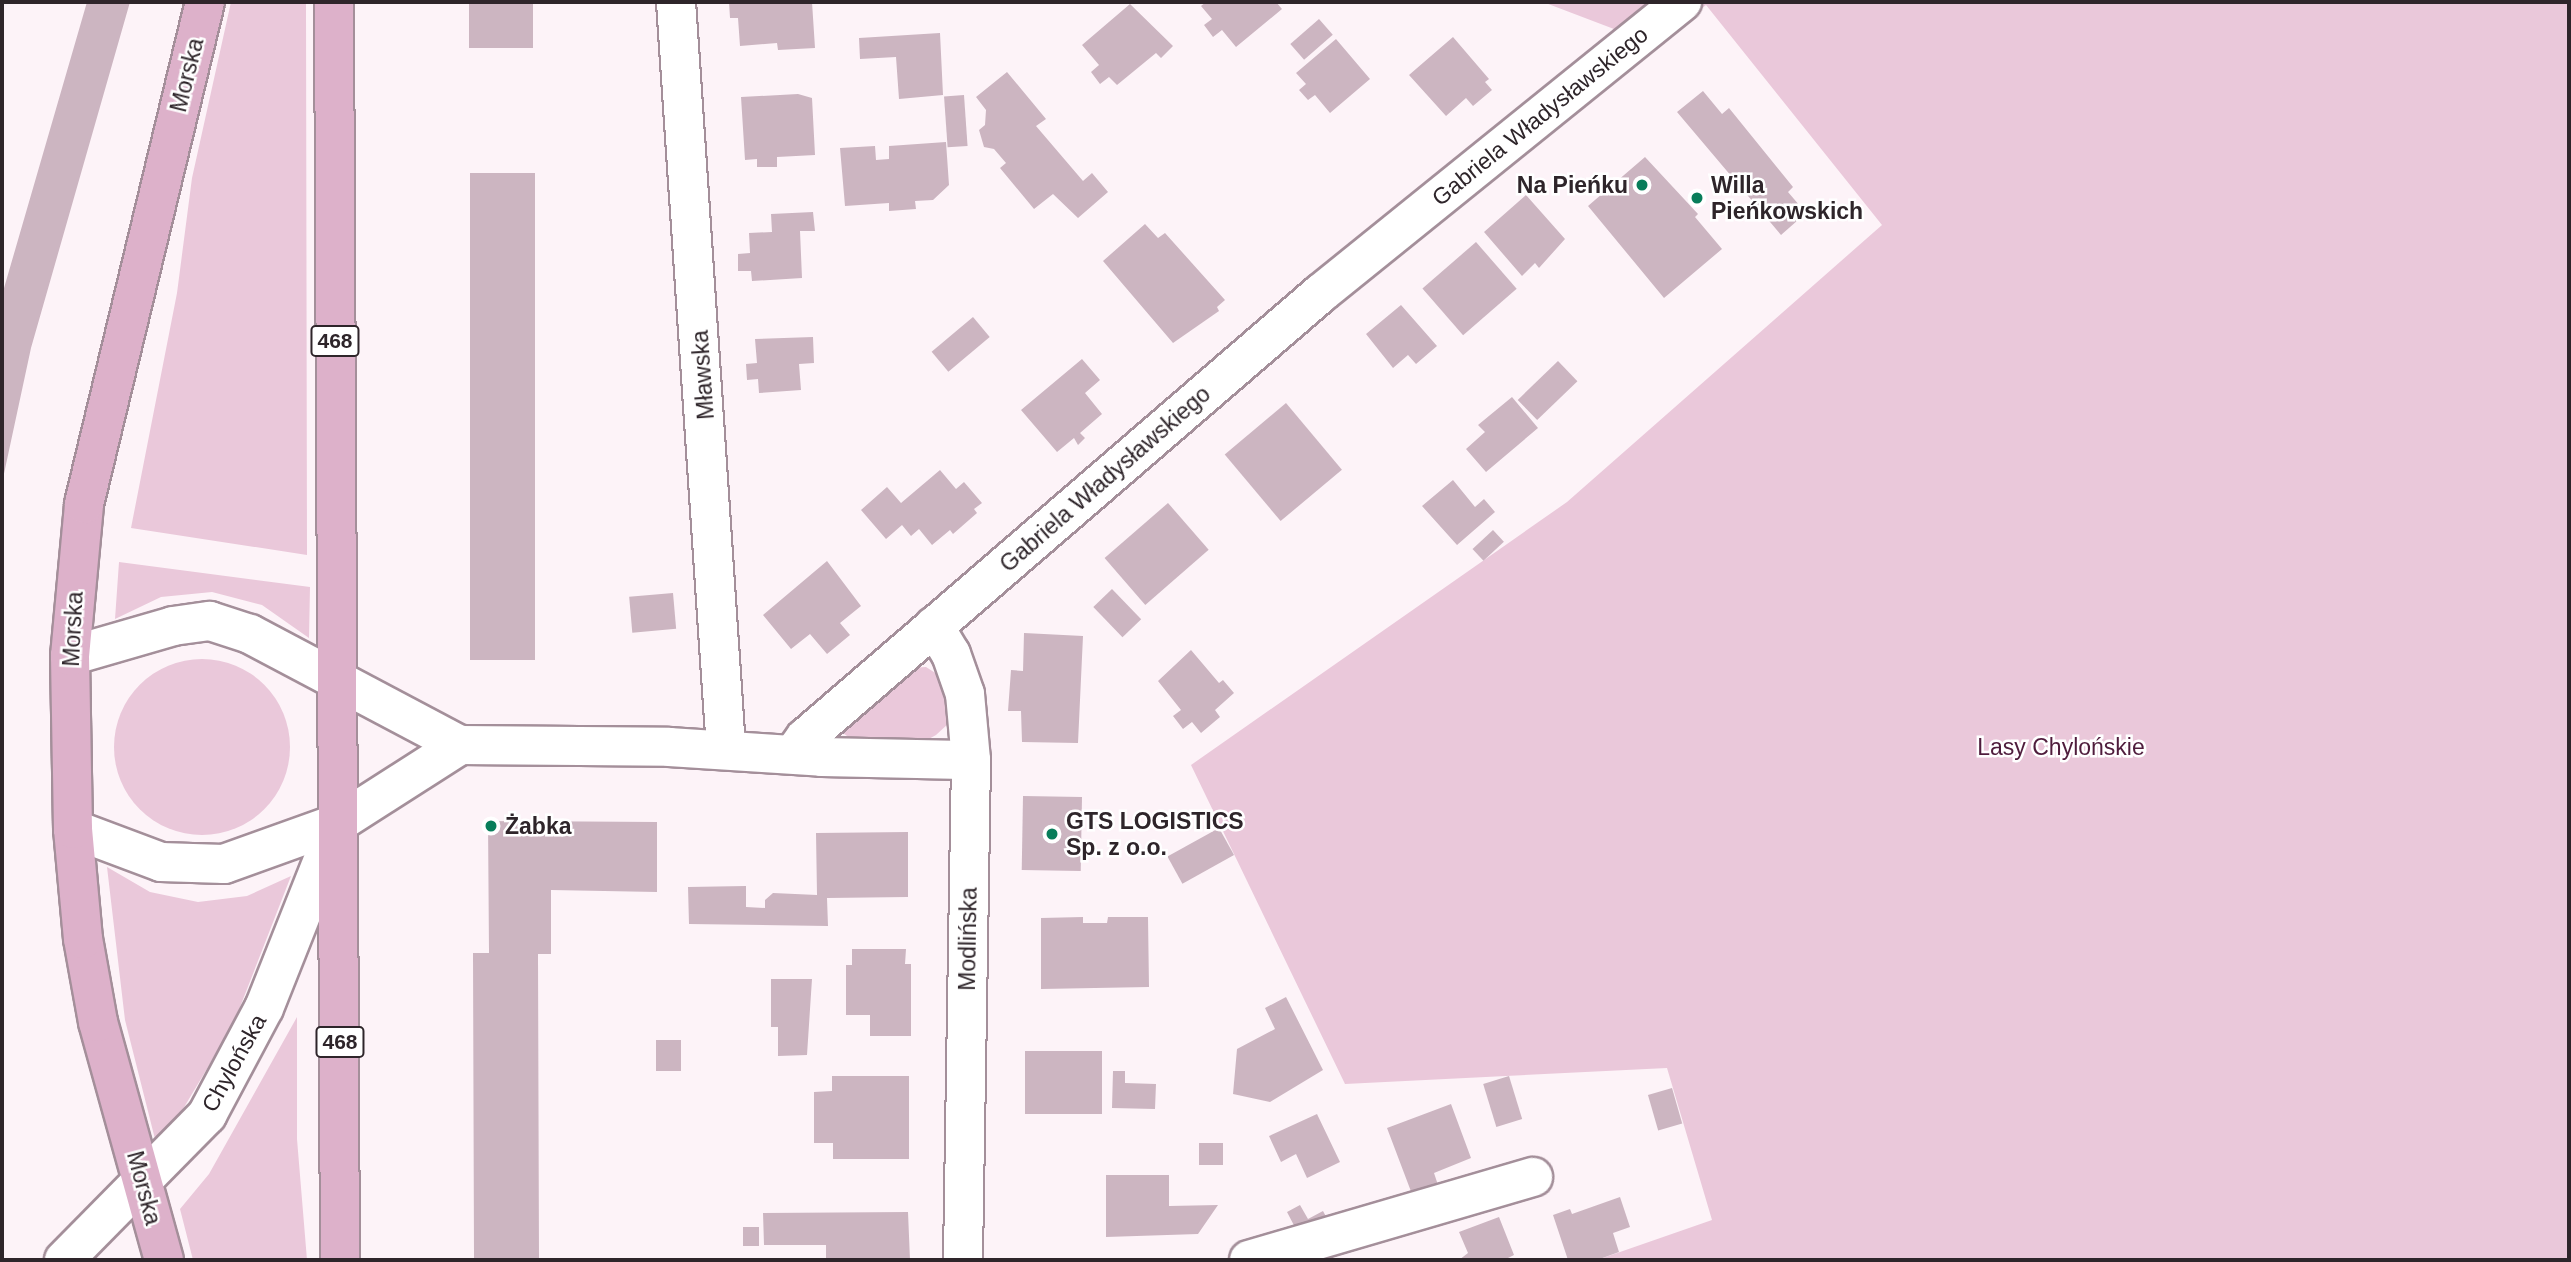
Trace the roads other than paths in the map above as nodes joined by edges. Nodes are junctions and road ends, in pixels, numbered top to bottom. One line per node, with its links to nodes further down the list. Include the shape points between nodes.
1 (205, 2): 6 (main road, Morska, via 84,504)
2 (334, 2): 7 (main road, 468)
3 (676, 2): 9 (street, Mławska)
4 (1682, 2): 5 (street, Gabriela Władysławskiego, via 1321,293)
5 (934, 626): 10 (street, Gabriela Władysławskiego, via 805,737); 11 (street, Modlińska, via 951,654 965,694)
6 (70, 656): 7 (street, via 173,625 210,621 250,634); 13 (main road, Morska)
7 (339, 680): 8 (street); 12 (main road, 468)
8 (460, 745): 9 (street); 12 (street)
9 (726, 749): 10 (street)
10 (794, 753): 11 (street)
11 (971, 760): 20 (street, Modlińska)
12 (338, 823): 13 (street, via 223,864 191,866 160,862); 15 (street, Chylońska, via 264,1008 207,1115); 19 (main road, 468)
13 (73, 829): 15 (main road, Morska, via 83,939 98,1022)
14 (1533, 1177): 16 (street)
15 (144, 1182): 17 (street, Chylońska); 18 (main road, Morska)
16 (1265, 1256)
17 (64, 1260)
18 (164, 1260)
19 (340, 1260)
20 (962, 1260)

